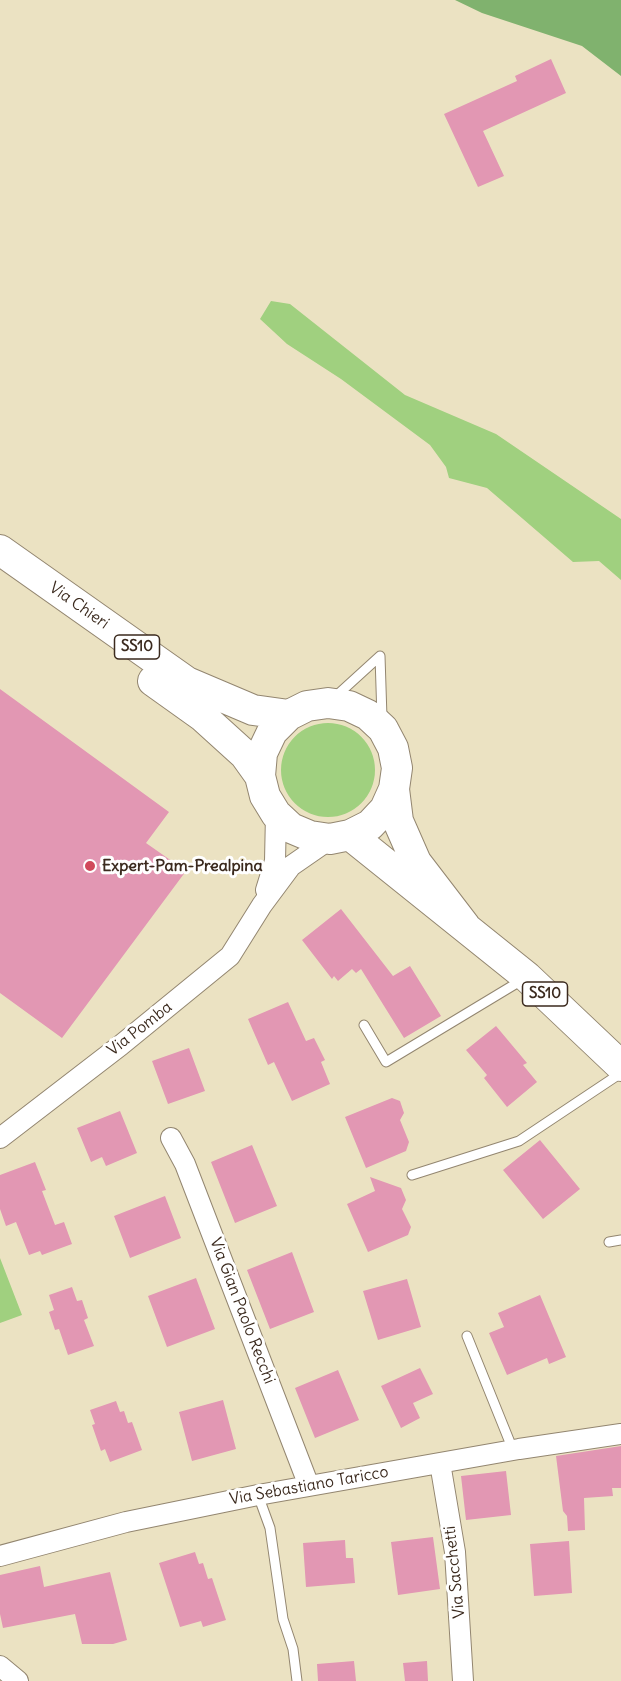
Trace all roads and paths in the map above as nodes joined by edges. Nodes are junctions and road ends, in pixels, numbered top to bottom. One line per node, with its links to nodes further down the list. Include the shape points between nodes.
1 (0, 550): 4 (main road, Via Chieri / SS10, via 187,682 253,710)
2 (0, 571): 6 (main road, Via Chieri / SS10, via 202,716 245,755)
3 (328, 703): 4 (main road, Via Chieri / SS10, via 307,706); 5 (main road, Via Chieri / SS10, via 349,706 368,715); 5 (lane, via 380,656)
4 (289, 715): 6 (main road, Via Chieri / SS10, via 272,732 262,753)
5 (383, 729): 7 (main road, Via Chieri / SS10, via 397,768)
6 (260, 776): 8 (main road, Via Chieri / SS10, via 265,796)
7 (394, 789): 9 (main road, Via Chieri / SS10, via 385,809 370,825); 11 (main road, Via Chieri, via 398,821 416,862)
8 (276, 814): 9 (main road, Via Chieri / SS10, via 291,828 310,836); 10 (street, Via Pomba, via 275,861)
9 (340, 837): 10 (street, Via Pomba, via 291,866); 11 (main road, Via Chieri)
10 (262, 904): 16 (street, Via Pomba, via 230,956)
11 (465, 926): 12 (main road, SS10)
12 (526, 977): 13 (lane, via 386,1062); 14 (main road, SS10)
13 (364, 1025)
14 (621, 1066)
15 (621, 1073): 18 (lane, via 519,1141)
16 (0, 1138)
17 (171, 1138): 25 (street, Via Gian Paolo Recchi, via 185,1164)
18 (412, 1175)
19 (621, 1240): 20 (lane)
20 (609, 1242)
21 (467, 1336): 23 (lane)
22 (621, 1434): 23 (street, Via Sebastiano Taricco)
23 (513, 1450): 24 (street, Via Sebastiano Taricco)
24 (440, 1463): 25 (street, Via Sebastiano Taricco); 31 (street, Via Sacchetti, via 455,1552)
25 (309, 1486): 26 (street, Via Sebastiano Taricco)
26 (258, 1495): 27 (street, Via Sebastiano Taricco, via 126,1522); 30 (lane, via 270,1527 283,1619 294,1649)
27 (0, 1556)
28 (0, 1666): 29 (street)
29 (18, 1681)
30 (297, 1681)
31 (463, 1681)

